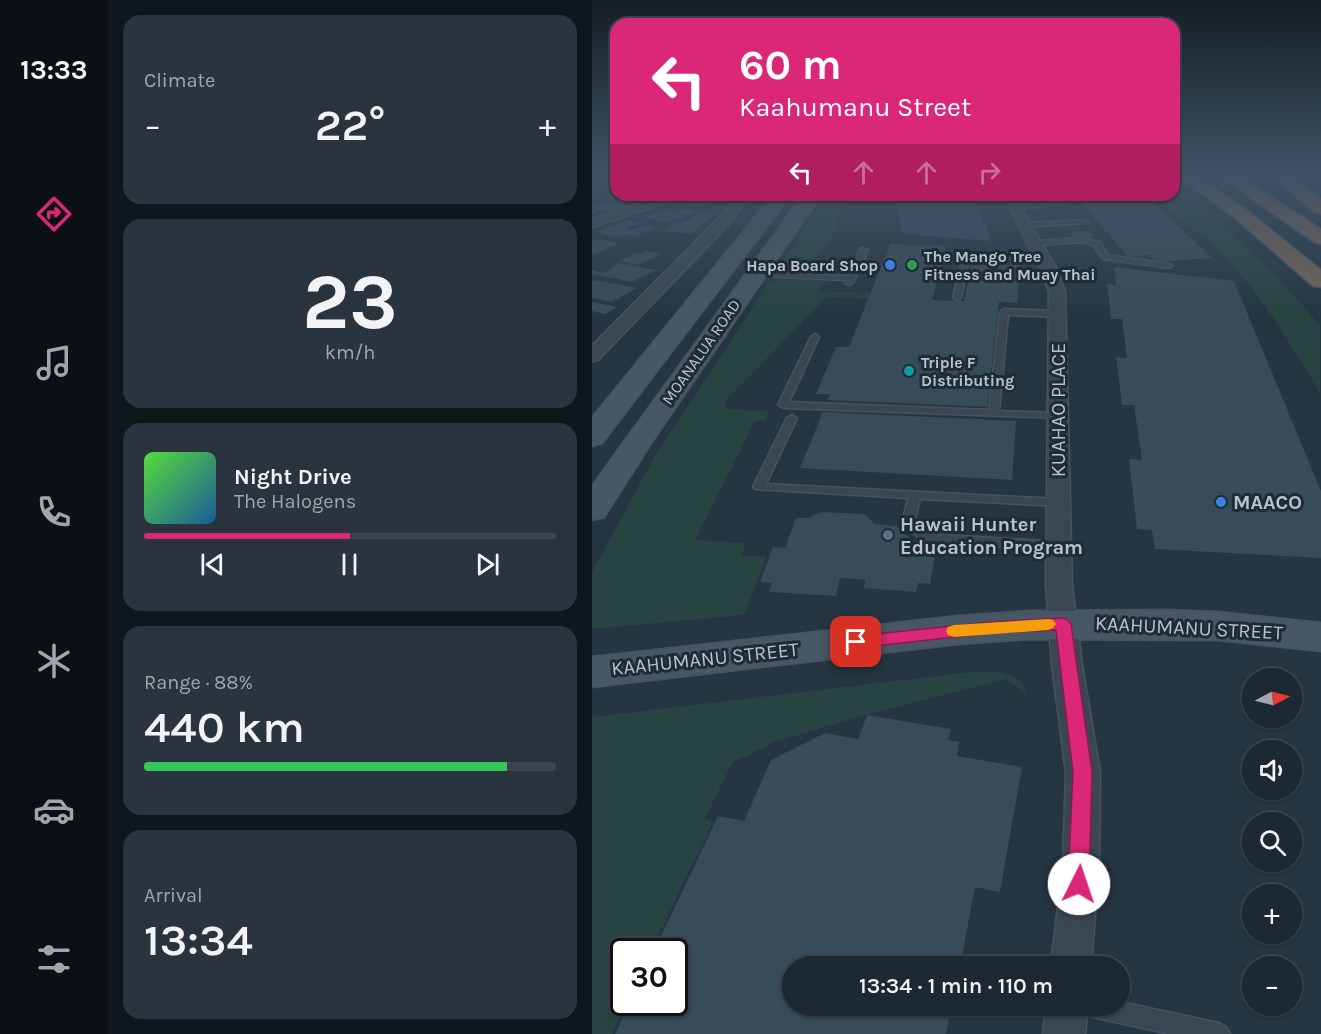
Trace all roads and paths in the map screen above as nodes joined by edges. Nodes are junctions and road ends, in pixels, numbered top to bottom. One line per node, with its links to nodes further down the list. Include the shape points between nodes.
1 (724, 221): 18 (street)
2 (761, 221): 22 (main road, MOANALUA ROAD)
3 (793, 221): 13 (main road, MOANALUA ROAD)
4 (1023, 221): 11 (street, KUAHAO PLACE)
5 (1081, 221): 8 (lane)
6 (1249, 221): 14 (highway)
7 (1296, 221): 9 (highway)
8 (1085, 222)
9 (1321, 238)
10 (864, 250): 13 (lane, via 850,281)
11 (1038, 250): 12 (lane, via 1083,240 1097,244 1106,257); 15 (lane, via 966,256); 16 (street, KUAHAO PLACE, via 1057,291)
12 (1169, 266)
13 (756, 274): 25 (main road, MOANALUA ROAD)
14 (1321, 281)
15 (956, 298)
16 (1057, 314): 19 (lane, via 1004,312); 20 (street, KUAHAO PLACE)
17 (815, 337): 19 (lane, via 783,405)
18 (596, 347)
19 (994, 414): 20 (lane)
20 (1057, 416): 24 (street, KUAHAO PLACE)
21 (792, 418): 23 (lane, via 759,487)
22 (592, 437)
23 (915, 495): 24 (lane); 26 (lane, via 908,524 927,538)
24 (1058, 503): 26 (street, KUAHAO PLACE)
25 (592, 510)
26 (1058, 546): 27 (street, KUAHAO PLACE)
27 (1063, 624): 28 (main road, KAAHUMANU STREET, via 1218,627); 29 (main road, KAAHUMANU STREET, via 958,630); 30 (street, KUAHAO PLACE, via 1083,784 1081,864)
28 (1321, 637)
29 (592, 672)
30 (1072, 956)
31 (1130, 1015): 34 (lane)
32 (1066, 1016): 33 (street)
33 (1064, 1034)
34 (1219, 1034)

